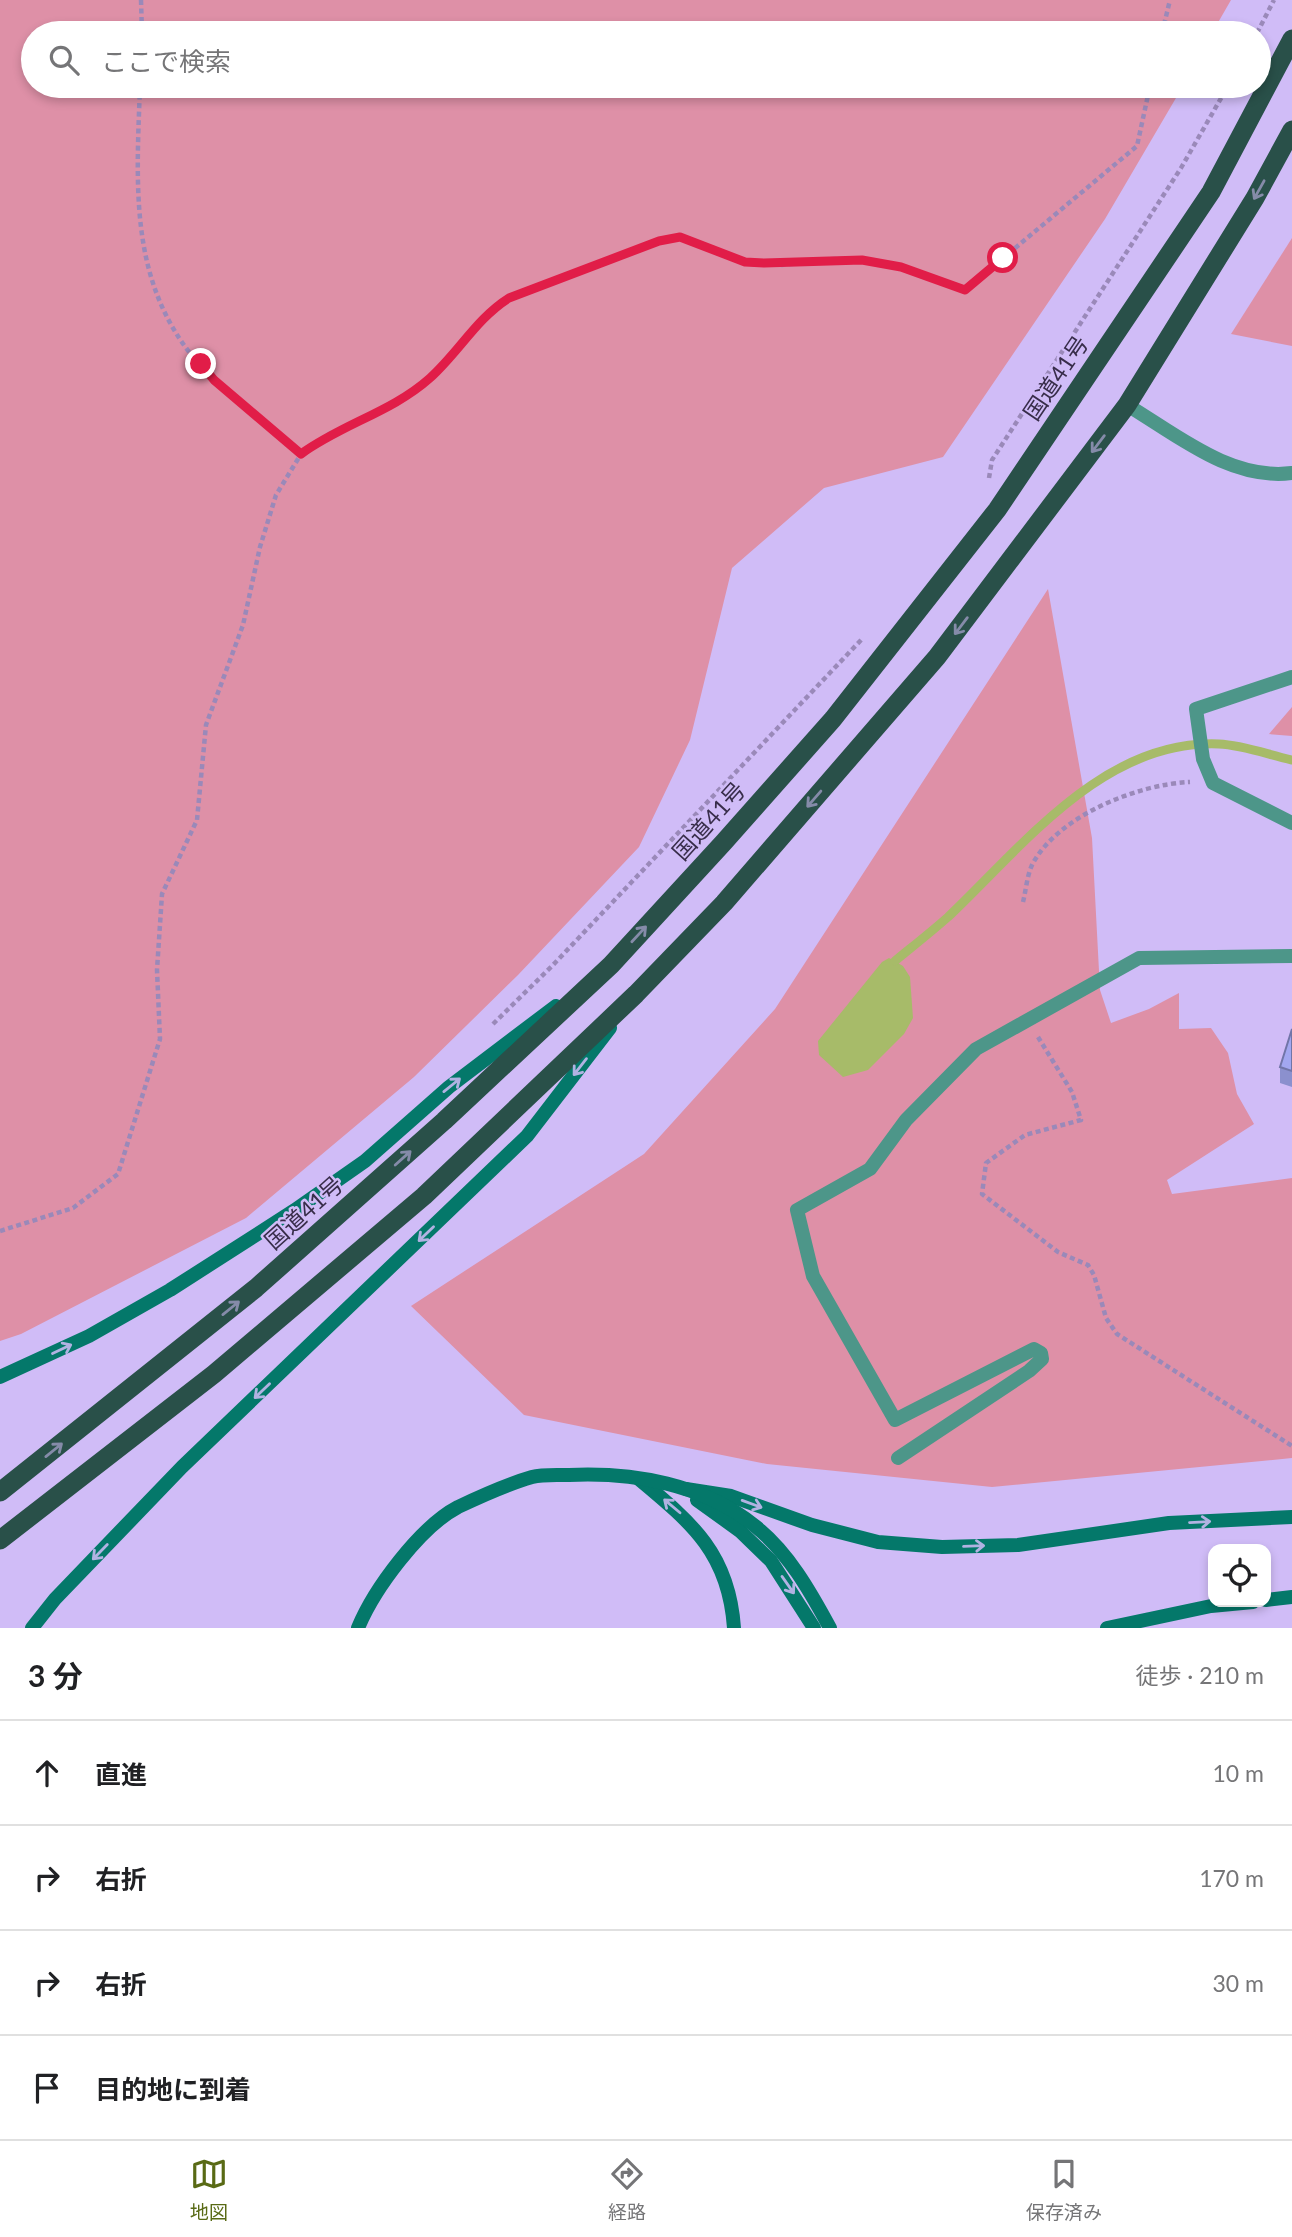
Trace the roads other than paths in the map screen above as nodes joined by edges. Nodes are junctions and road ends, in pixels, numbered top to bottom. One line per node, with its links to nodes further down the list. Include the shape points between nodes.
1 (1292, 40): 2 (highway, 国道41号, one-way to 1)
2 (1271, 79)
3 (1261, 98): 10 (highway, 国道41号, one-way to 3, via 833,719 997,510 1211,192)
4 (1292, 130): 5 (highway, one-way to 5)
5 (1127, 405): 6 (street, via 1233,468); 11 (highway, one-way to 11, via 937,657 724,903)
6 (1292, 473)
7 (1292, 677): 8 (street, via 1196,709 1203,760 1213,783)
8 (1292, 823)
9 (1292, 956): 13 (street, via 1139,958 976,1049 906,1120 870,1169 797,1210 813,1276 895,1420 1034,1349 1041,1353 1042,1359 1029,1371)
10 (611, 965): 12 (main road, one-way to 10, via 112,1323 285,1217 365,1161 449,1087); 16 (highway, 国道41号, one-way to 10, via 256,1288)
11 (636, 994): 18 (highway, via 424,1196 214,1374); 22 (main road, one-way to 22, via 527,1136 182,1467)
12 (0, 1377)
13 (898, 1458)
14 (635, 1475): 15 (main road); 23 (main road, via 534,1476 456,1508 415,1542 365,1610); 24 (main road, one-way to 14, via 723,1571 706,1541)
15 (686, 1489): 17 (main road, one-way to 17, via 731,1496 878,1542 942,1547 1018,1545 1169,1523); 25 (main road, one-way to 25, via 771,1561); 26 (main road, via 755,1526 789,1560)
16 (0, 1492)
17 (1292, 1517)
18 (0, 1539)
19 (1292, 1597): 20 (main road)
20 (1271, 1599)
21 (1208, 1607): 27 (main road)
22 (32, 1628)
23 (358, 1628)
24 (734, 1628)
25 (814, 1628)
26 (830, 1628)
27 (1107, 1628)

